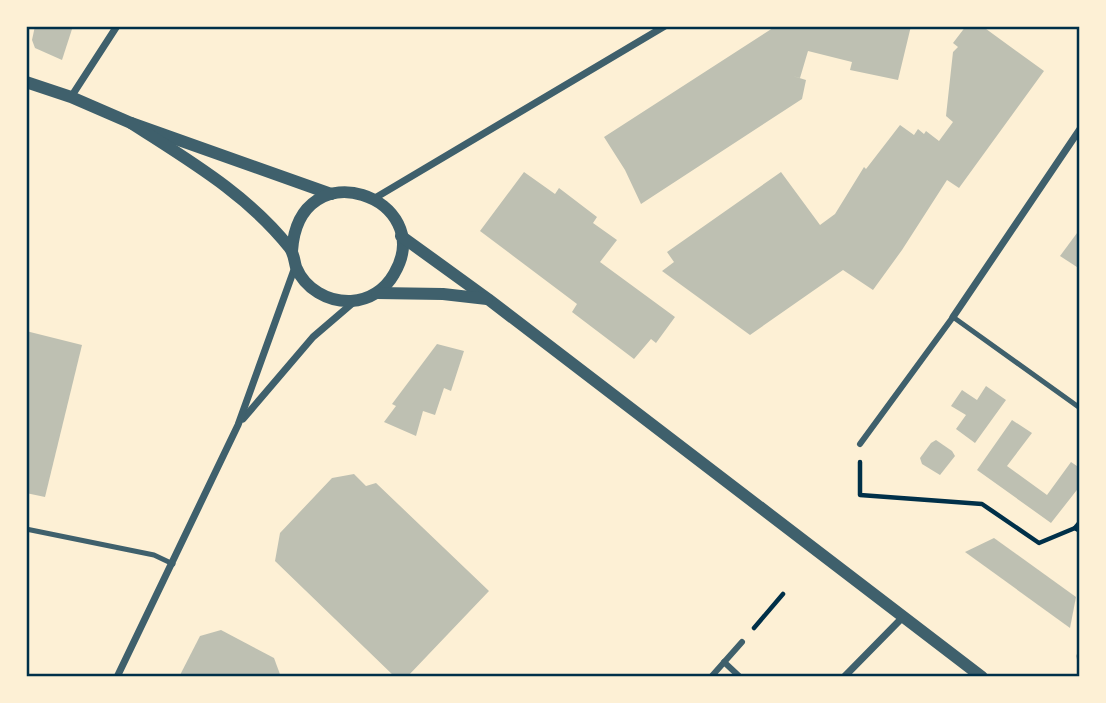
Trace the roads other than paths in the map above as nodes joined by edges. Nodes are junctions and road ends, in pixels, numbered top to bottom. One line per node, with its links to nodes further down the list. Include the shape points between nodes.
1 (117, 26): 4 (street)
2 (665, 26): 8 (street)
3 (26, 82): 4 (street)
4 (71, 97): 5 (street)
5 (131, 123): 7 (street); 10 (street, via 252,207)
6 (1080, 129): 15 (street)
7 (331, 194): 8 (street, via 360,192); 10 (street, via 306,210 293,236)
8 (375, 198): 9 (street, via 396,221)
9 (401, 236): 12 (street, via 398,268); 13 (street)
10 (292, 251): 11 (street)
11 (296, 266): 14 (street, via 319,294); 17 (street)
12 (377, 293): 13 (street); 14 (street)
13 (488, 299): 21 (street)
14 (356, 301): 17 (street, via 313,337)
15 (953, 317): 16 (lane); 18 (street)
16 (1080, 408)
17 (239, 425): 20 (street)
18 (860, 444)
19 (26, 529): 20 (lane, via 154,555)
20 (173, 564): 24 (street)
21 (902, 618): 27 (street); 28 (street)
22 (741, 642): 23 (street)
23 (724, 662): 25 (street); 26 (street)
24 (117, 677)
25 (711, 677)
26 (740, 677)
27 (844, 677)
28 (982, 677)

